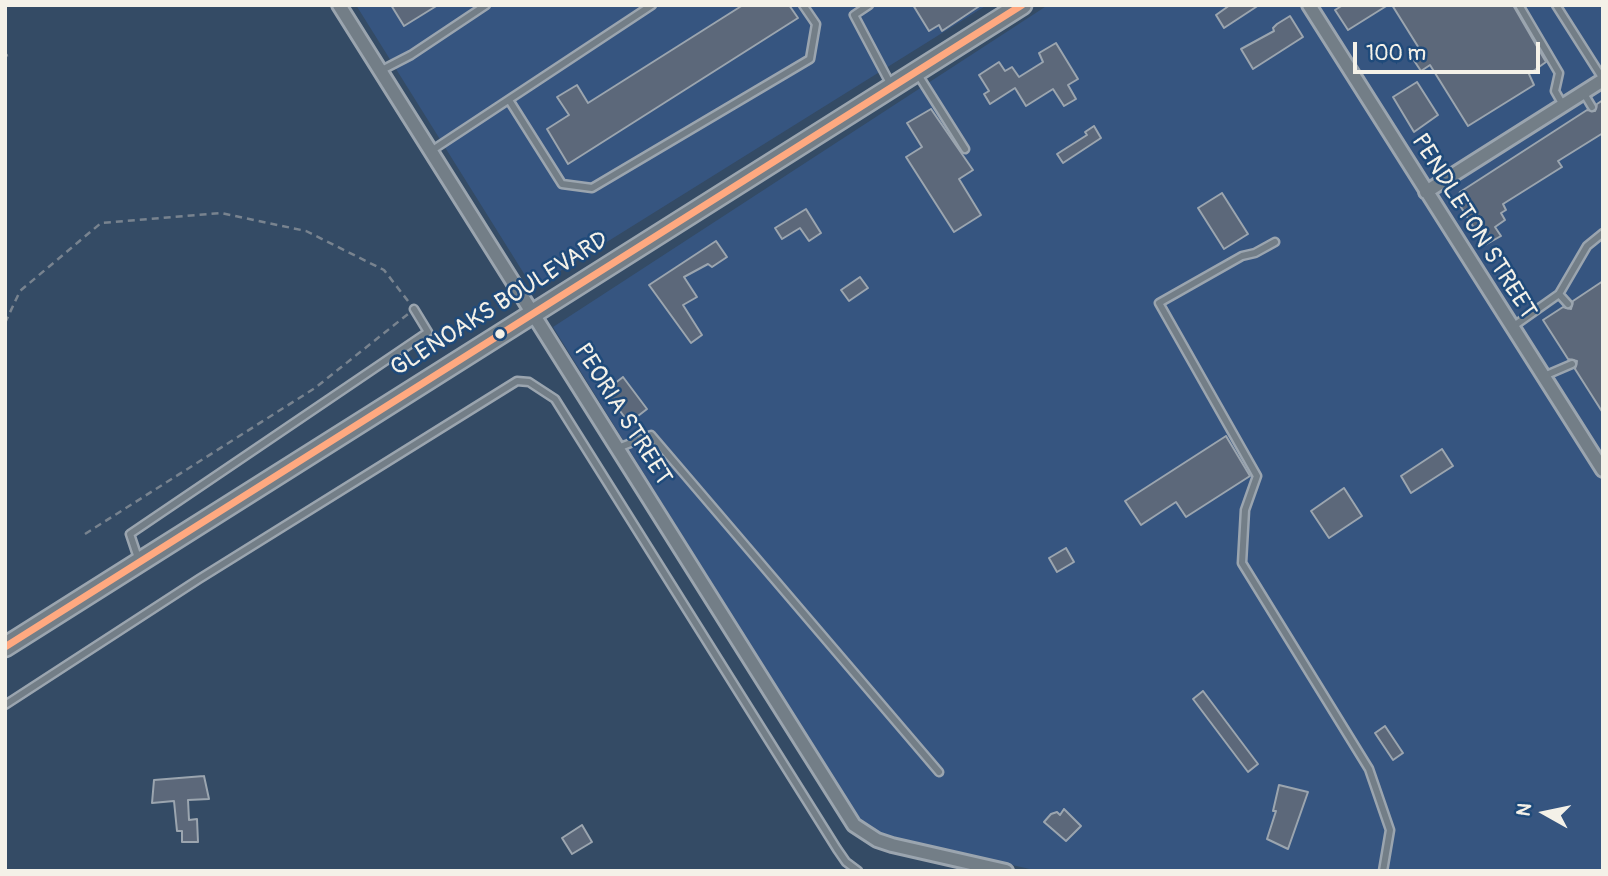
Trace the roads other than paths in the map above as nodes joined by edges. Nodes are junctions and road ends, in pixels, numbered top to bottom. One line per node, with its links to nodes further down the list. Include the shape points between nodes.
1 (339, 5): 10 (street, PEORIA STREET)
2 (485, 5): 10 (lane)
3 (652, 5): 15 (lane)
4 (803, 5): 15 (lane, via 816,24 810,59 592,188 562,184)
5 (869, 5): 13 (lane, via 854,15)
6 (1022, 5): 11 (main road, GLENOAKS BOULEVARD)
7 (1309, 5): 20 (street, PENDLETON STREET)
8 (1518, 5): 16 (lane, via 1559,73 1555,91)
9 (1556, 5): 12 (lane)
10 (380, 71): 19 (street, PEORIA STREET)
11 (916, 72): 13 (main road, GLENOAKS BOULEVARD); 18 (lane)
12 (1603, 79): 14 (street)
13 (892, 87): 26 (main road, GLENOAKS BOULEVARD)
14 (1583, 92): 16 (street); 17 (lane)
15 (509, 100): 19 (lane)
16 (1563, 105): 20 (street)
17 (1592, 107)
18 (965, 149)
19 (431, 151): 26 (street, PEORIA STREET)
20 (1426, 192): 27 (street, PENDLETON STREET)
21 (1603, 233): 23 (lane, via 1587,246)
22 (1275, 242): 39 (lane, via 1159,303 1257,476 1245,510 1242,563 1369,769 1390,830)
23 (1559, 294): 24 (lane); 27 (lane)
24 (1568, 304)
25 (414, 309): 32 (lane, via 428,332 130,534)
26 (533, 312): 30 (street, PEORIA STREET); 32 (main road, GLENOAKS BOULEVARD)
27 (1511, 328): 29 (street, PENDLETON STREET)
28 (1572, 364): 29 (lane)
29 (1543, 377): 31 (street, PENDLETON STREET)
30 (618, 448): 35 (lane, via 651,435); 36 (street, PEORIA STREET, via 854,825 877,840)
31 (1603, 470)
32 (140, 562): 33 (main road, GLENOAKS BOULEVARD)
33 (5, 647)
34 (5, 705): 37 (lane, via 517,381 529,382 555,399 837,849)
35 (939, 772)
36 (991, 869): 38 (street)
37 (858, 871)
38 (1006, 871)
39 (1383, 871)

